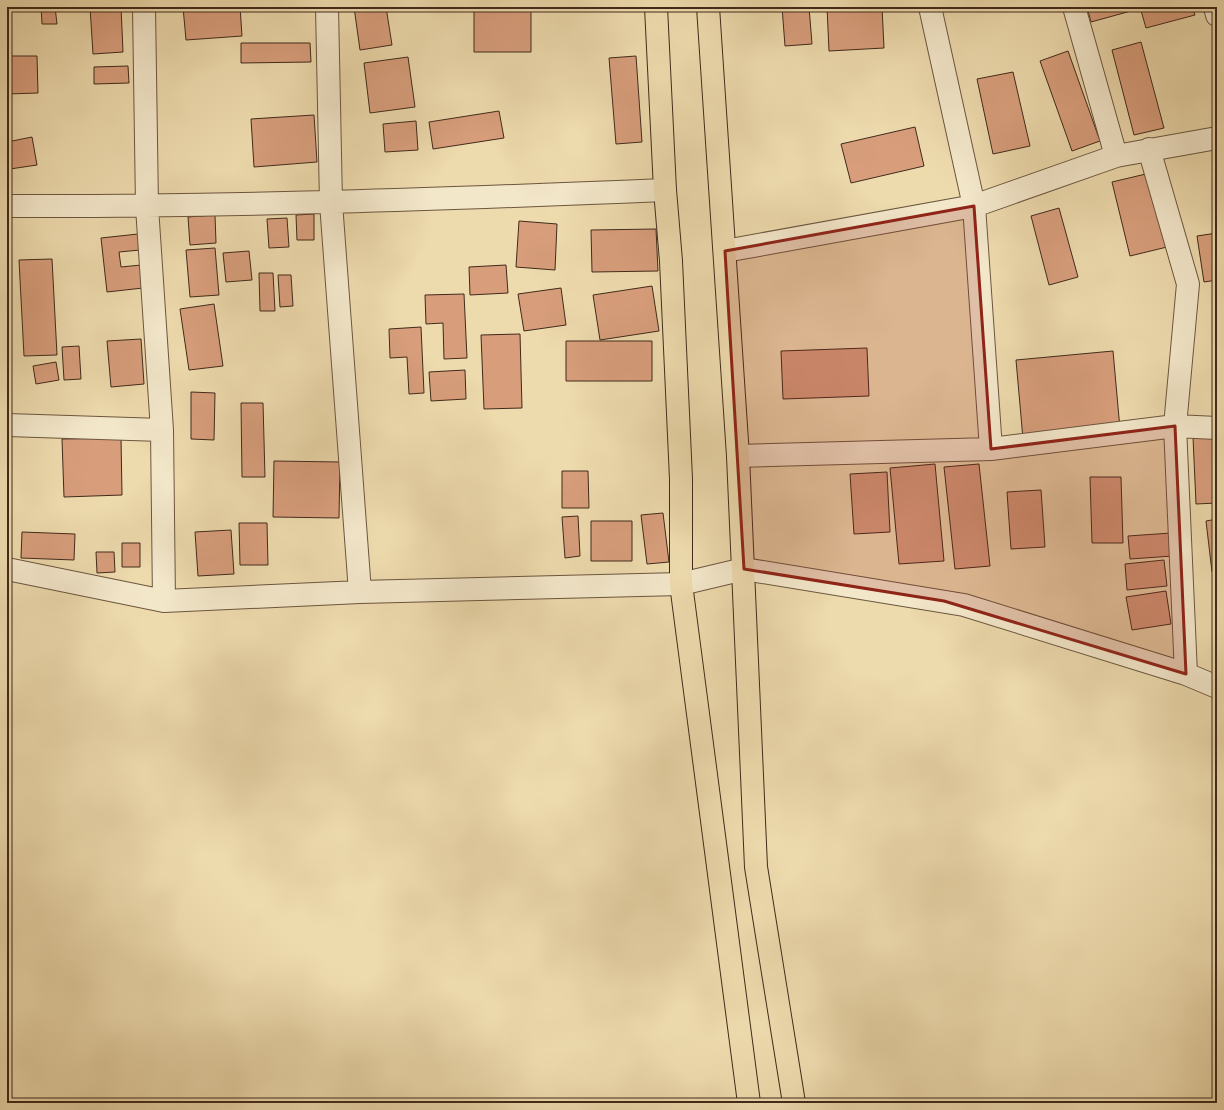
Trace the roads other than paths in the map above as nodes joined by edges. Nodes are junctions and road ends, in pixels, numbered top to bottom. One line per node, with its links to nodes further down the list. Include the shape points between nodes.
1 (144, 7): 16 (street)
2 (327, 7): 13 (street)
3 (656, 7): 12 (highway)
4 (708, 7): 17 (highway)
5 (930, 7): 15 (street)
6 (1074, 7): 11 (street)
7 (1216, 7): 8 (street)
8 (1217, 15)
9 (1217, 138): 10 (street)
10 (1149, 149): 11 (street); 19 (street, via 1188,284)
11 (1116, 156): 15 (street)
12 (665, 190): 13 (street); 26 (highway, via 671,261 680,472)
13 (331, 203): 16 (street); 27 (street)
14 (7, 206): 16 (street)
15 (974, 206): 17 (street); 22 (street)
16 (147, 207): 21 (street)
17 (725, 251): 23 (highway)
18 (7, 425): 21 (street)
19 (1175, 426): 20 (street); 22 (street); 29 (street)
20 (1217, 428)
21 (162, 430): 28 (street)
22 (991, 448): 23 (street)
23 (738, 456): 25 (highway)
24 (7, 569): 28 (street)
25 (744, 570): 26 (street); 29 (street, via 964,605); 32 (highway, via 756,868)
26 (681, 584): 27 (street); 31 (highway)
27 (360, 592): 28 (street)
28 (164, 601)
29 (1186, 674): 30 (street)
30 (1217, 687)
31 (749, 1103)
32 (794, 1103)

